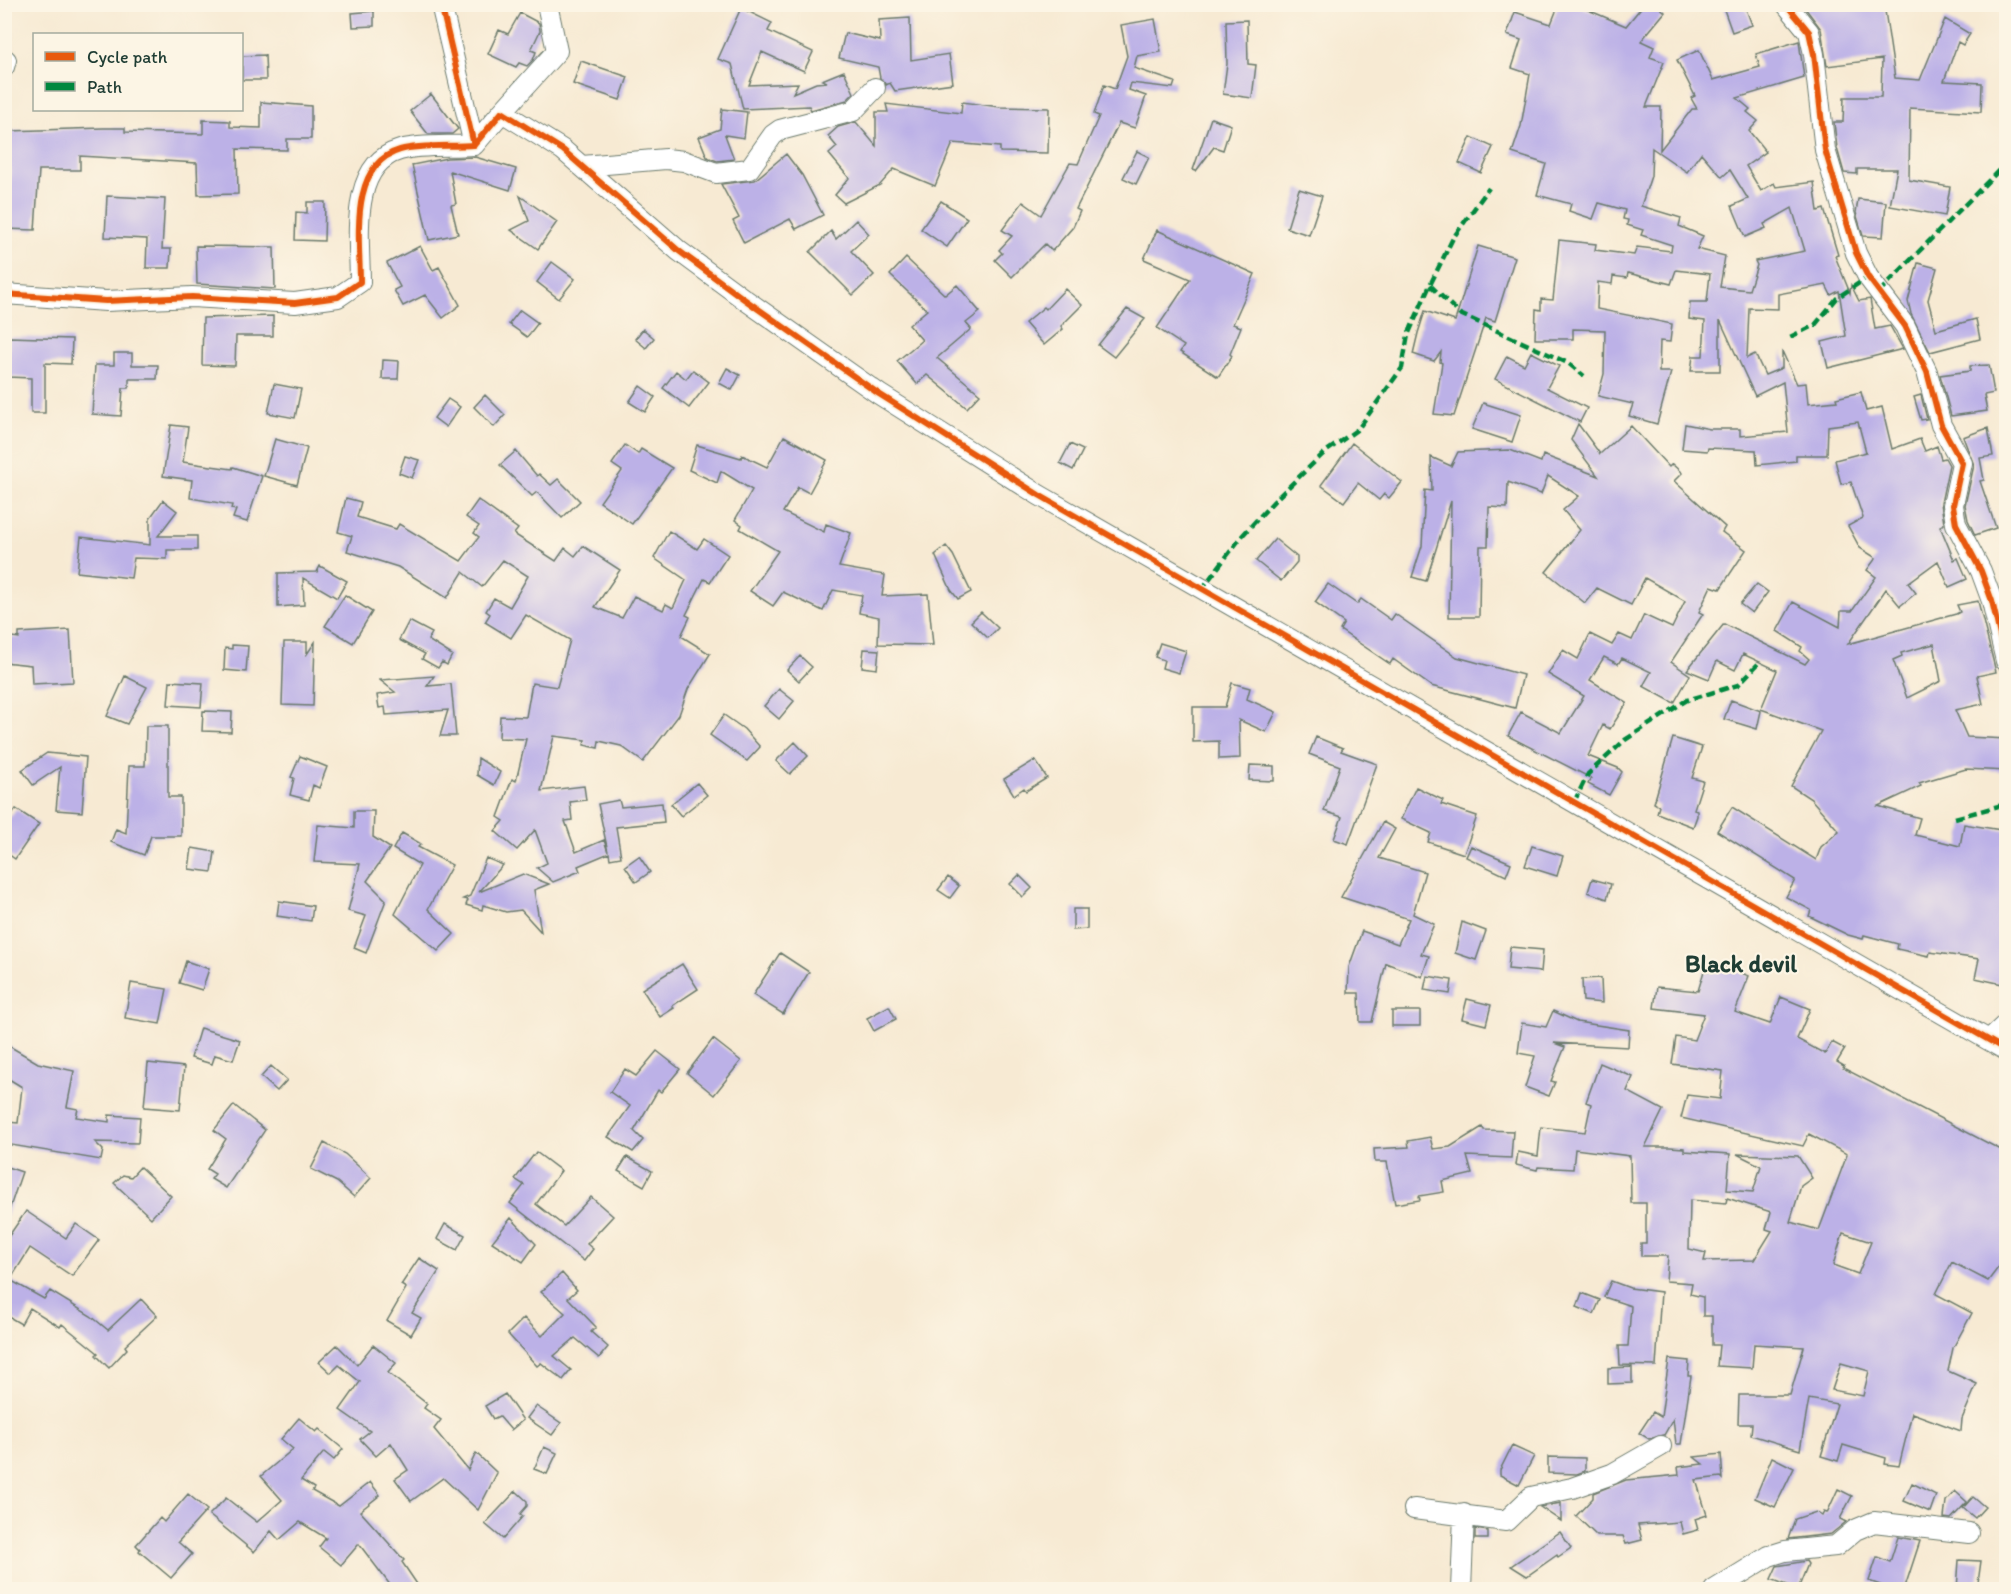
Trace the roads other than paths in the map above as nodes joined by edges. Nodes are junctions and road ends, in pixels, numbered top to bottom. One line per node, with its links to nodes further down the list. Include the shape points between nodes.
1 (441, 4): 6 (street)
2 (547, 4): 5 (street, via 557,51)
3 (1786, 4): 9 (street, via 1809,32 1825,150 1856,253 1868,277 1905,326 1927,372 1941,425 1962,463 1953,505 1956,524 1989,591)
4 (875, 88): 7 (street, via 854,111 780,130 749,170 716,173 666,159)
5 (502, 112): 6 (street); 7 (street)
6 (474, 146): 8 (street, via 400,150 381,158 364,187 360,282 338,297 295,303 192,297 106,302)
7 (582, 166): 11 (street, via 679,251 753,306 879,394 1039,495)
8 (4, 294)
9 (2007, 661)
10 (2007, 1024): 11 (street)
11 (1989, 1040): 12 (street)
12 (2007, 1050)
13 (1661, 1446): 15 (street, via 1612,1474 1531,1497 1506,1521)
14 (1414, 1509): 15 (street)
15 (1464, 1514): 17 (street)
16 (1969, 1533): 18 (street, via 1874,1522 1855,1530 1836,1546 1769,1556)
17 (1461, 1590)
18 (1714, 1590)

